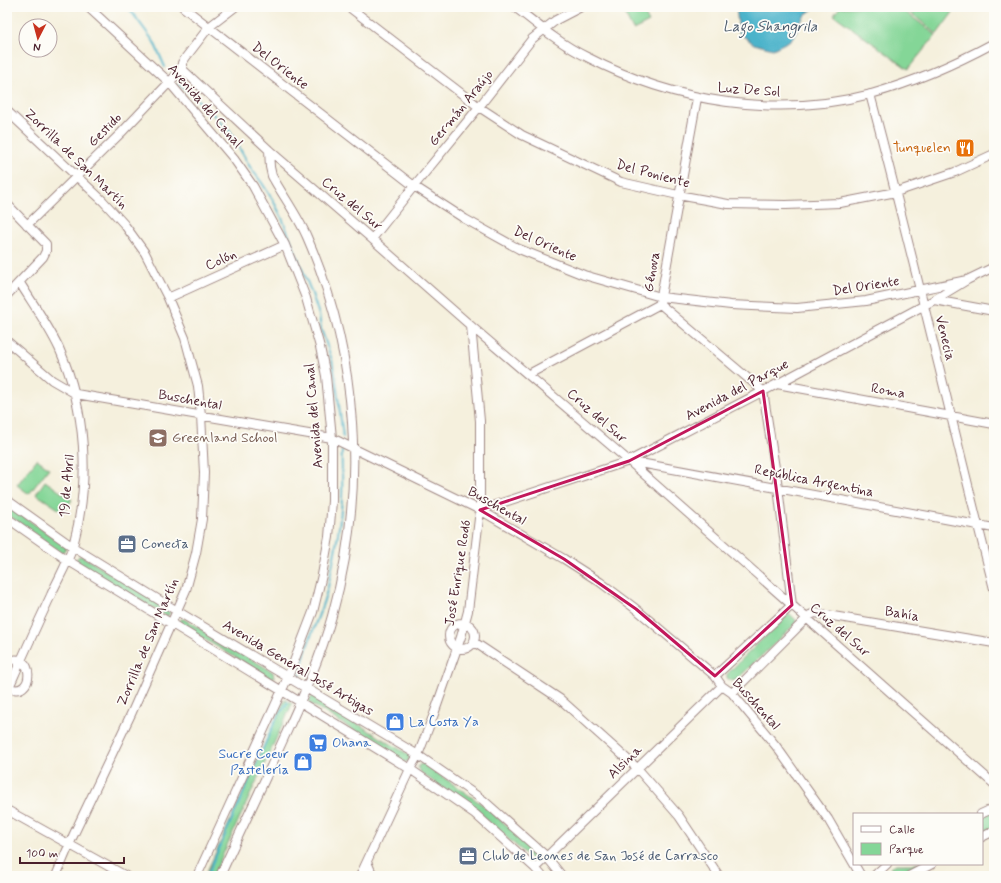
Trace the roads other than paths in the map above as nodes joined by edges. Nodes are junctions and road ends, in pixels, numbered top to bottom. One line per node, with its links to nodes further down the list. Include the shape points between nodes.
1 (88, 7): 11 (street, Avenida del Canal)
2 (183, 7): 7 (street, Del Oriente)
3 (235, 7): 7 (street, Gestido)
4 (349, 7): 14 (street, Del Poniente)
5 (515, 7): 8 (street, Luz De Sol)
6 (581, 7): 8 (street, Germán Araújo)
7 (209, 27): 10 (street, Gestido, via 182,63); 19 (street, Del Oriente)
8 (543, 30): 13 (street, Luz De Sol, via 608,67); 14 (street, Germán Araújo, via 532,39)
9 (994, 43): 12 (street, Luz De Sol, via 941,69)
10 (182, 69): 11 (street, Gestido); 16 (street, Cruz del Sur)
11 (169, 82): 18 (street, Gestido); 25 (street, Avenida del Canal, via 234,159 253,186)
12 (870, 94): 13 (street, Luz De Sol, via 838,101 786,106 739,104); 20 (street, Venecia)
13 (697, 98): 21 (street, Génova)
14 (479, 107): 19 (street, Germán Araújo); 21 (street, Del Poniente, via 522,136 620,182)
15 (7, 111): 18 (street, Zorrilla de San Martín)
16 (269, 150): 24 (street, Cruz del Sur); 46 (street, via 272,176 306,234 328,294 348,382)
17 (994, 154): 20 (street, Del Poniente, via 955,172)
18 (77, 176): 23 (street, Gestido); 31 (street, Zorrilla de San Martín, via 124,224 145,253)
19 (414, 186): 24 (street, Germán Araújo); 33 (street, Del Oriente, via 465,219 519,249)
20 (896, 192): 21 (street, Del Poniente, via 840,203 786,205 728,204); 29 (street, Venecia)
21 (678, 195): 33 (street, Génova)
22 (7, 204): 23 (street)
23 (28, 225): 28 (street, via 46,244 46,251 44,257)
24 (372, 239): 36 (street, Cruz del Sur)
25 (285, 245): 31 (street, Colón); 45 (street, Avenida del Canal, via 306,298 320,347 326,376)
26 (994, 267): 27 (street, Avenida del Parque)
27 (967, 280): 29 (street, Del Oriente); 32 (street, Avenida del Parque)
28 (20, 283): 30 (street); 41 (street, 19 de Abril, via 59,348)
29 (919, 290): 33 (street, Del Oriente, via 866,301 797,308); 34 (street, Venecia)
30 (7, 295)
31 (168, 298): 42 (street, Zorrilla de San Martín, via 186,338 198,386)
32 (934, 300): 34 (street, Avenida del Parque); 35 (street)
33 (660, 301): 38 (street, Génova); 40 (street)
34 (924, 305): 39 (street, Avenida del Parque); 43 (street, Venecia)
35 (994, 311)
36 (472, 326): 38 (street, Cruz del Sur); 50 (street, José Enrique Rodó, via 480,422)
37 (7, 342): 41 (street, Buschental, via 52,380)
38 (529, 374): 47 (street, Cruz del Sur)
39 (777, 384): 40 (street, Avenida del Parque); 43 (street, Roma)
40 (763, 391): 47 (street, Avenida del Parque); 48 (street)
41 (76, 394): 42 (street, Buschental); 54 (street, 19 de Abril, via 84,456 81,506)
42 (201, 415): 45 (street, Buschental); 58 (street, Zorrilla de San Martín, via 204,473 202,519 186,590)
43 (951, 416): 44 (street, Roma); 52 (street, Venecia)
44 (994, 424)
45 (332, 438): 46 (street, Buschental); 68 (street, Avenida del Canal, via 329,537 313,612)
46 (354, 449): 50 (street, Buschental); 70 (street, via 348,542 342,578 332,618)
47 (629, 461): 48 (street, República Argentina); 50 (street, Avenida del Parque); 57 (street, Cruz del Sur)
48 (778, 487): 52 (street, República Argentina); 57 (street)
49 (7, 500): 54 (street, Avenida General José Artigas)
50 (480, 510): 60 (street, José Enrique Rodó); 67 (street, Buschental, via 600,582)
51 (7, 518): 55 (street, Avenida General José Artigas)
52 (978, 525): 53 (street, República Argentina); 56 (street, Venecia)
53 (994, 528)
54 (73, 547): 55 (street, 19 de Abril); 58 (street, Avenida General José Artigas)
55 (67, 560): 61 (street, Avenida General José Artigas); 65 (street, 19 de Abril)
56 (994, 589)
57 (792, 605): 59 (street, Cruz del Sur); 67 (street)
58 (177, 611): 61 (street, Zorrilla de San Martín); 68 (street, Avenida General José Artigas)
59 (807, 618): 63 (street, Bahía, via 810,615 823,614); 73 (street); 78 (street, Cruz del Sur)
60 (465, 623): 62 (street, via 473,628); 64 (street, José Enrique Rodó); 64 (street, via 455,625 450,632 450,642)
61 (172, 624): 72 (street, Avenida General José Artigas); 84 (street, Zorrilla de San Martín)
62 (474, 642): 64 (street, via 467,648); 77 (street, via 560,699)
63 (994, 643)
64 (457, 648): 75 (street, José Enrique Rodó)
65 (20, 661): 66 (street); 71 (street, 19 de Abril); 71 (street, via 27,667 28,681 22,688)
66 (7, 662)
67 (715, 676): 69 (street, Buschental)
68 (288, 677): 70 (street, Avenida General José Artigas); 72 (street, Avenida del Canal)
69 (722, 686): 73 (street, Buschental); 77 (street, Alsina)
70 (307, 688): 74 (street); 75 (street, Avenida General José Artigas)
71 (8, 689)
72 (283, 690): 74 (street, Avenida General José Artigas); 94 (street, Avenida del Canal)
73 (732, 693): 87 (street, Buschental, via 776,746 828,819)
74 (301, 701): 76 (street, Avenida General José Artigas); 95 (street)
75 (418, 755): 76 (street, José Enrique Rodó); 85 (street, Avenida General José Artigas, via 483,800)
76 (410, 768): 86 (street, José Enrique Rodó); 91 (street, Avenida General José Artigas, via 475,814)
77 (637, 768): 85 (street, Alsina); 100 (street, via 679,816)
78 (994, 784)
79 (994, 808): 81 (street)
80 (7, 810): 84 (street)
81 (983, 813)
82 (994, 831): 83 (street)
83 (983, 837)
84 (70, 844): 92 (street, Zorrilla de San Martín); 93 (street)
85 (546, 856): 91 (street, Alsina); 99 (street, Avenida General José Artigas)
86 (367, 862): 96 (street, José Enrique Rodó); 97 (street)
87 (853, 862)
88 (855, 865): 101 (street, Buschental)
89 (886, 865): 102 (street)
90 (930, 865): 103 (street)
91 (535, 868): 98 (street, Avenida General José Artigas)
92 (56, 876)
93 (126, 876)
94 (197, 876)
95 (220, 876)
96 (360, 876)
97 (373, 876)
98 (542, 876)
99 (562, 876)
100 (719, 876)
101 (861, 876)
102 (874, 876)
103 (909, 876)

